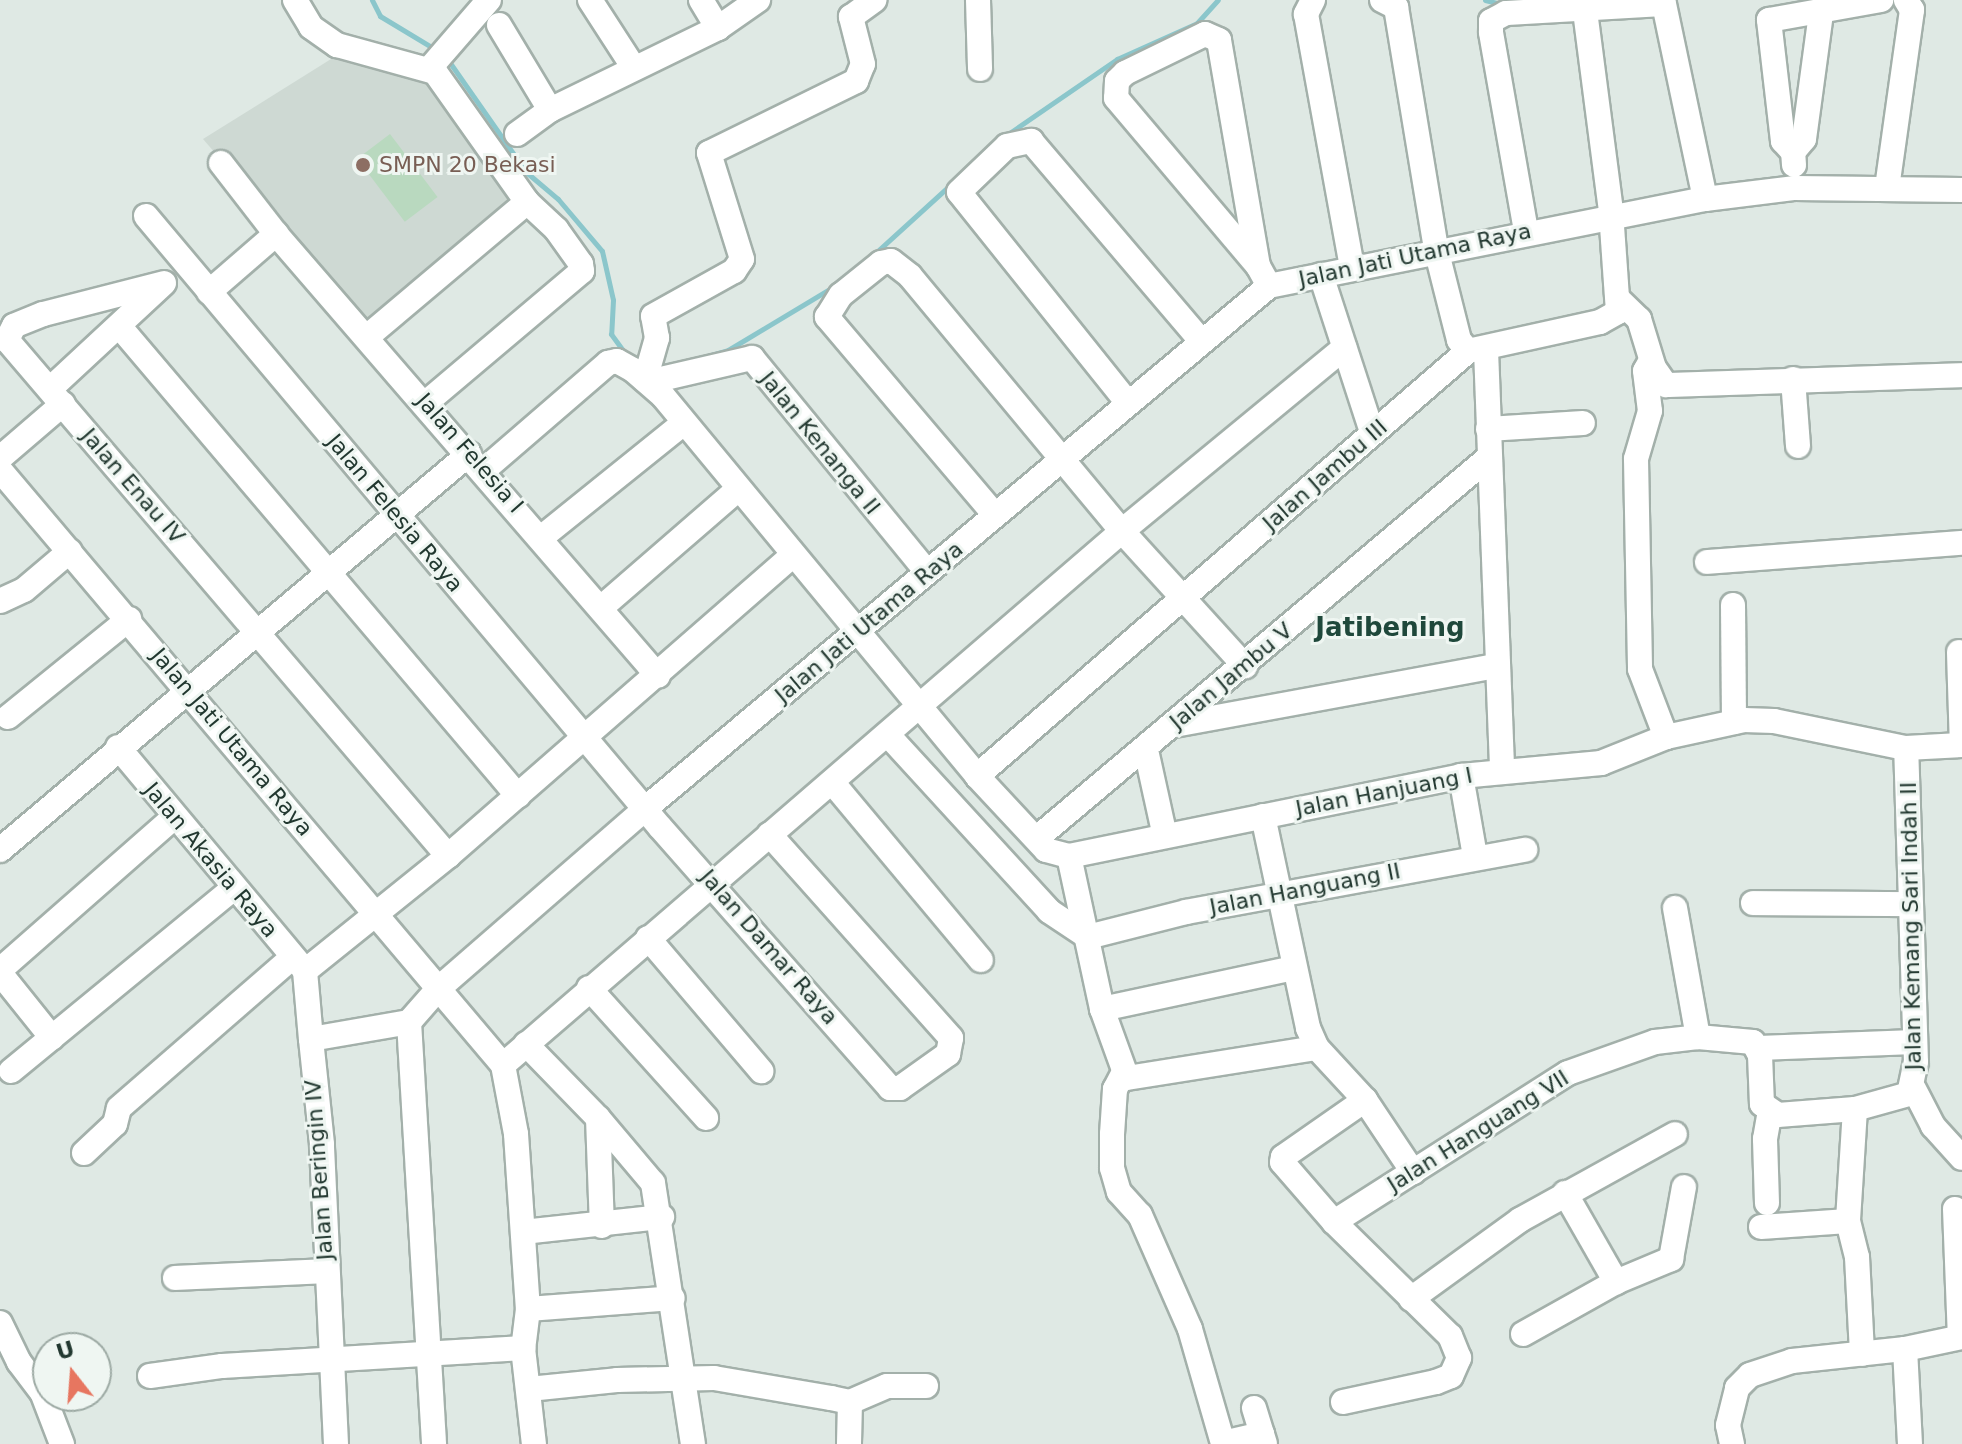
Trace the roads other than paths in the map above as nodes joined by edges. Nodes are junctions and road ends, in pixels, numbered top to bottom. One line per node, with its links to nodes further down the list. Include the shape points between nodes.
1 (295, 0): 16 (street, via 311,27 337,45)
2 (489, 0): 16 (street)
3 (590, 0): 17 (street)
4 (701, 0): 15 (street)
5 (758, 0): 15 (street)
6 (874, 0): 46 (street, via 851,17 863,64 856,81 709,153 742,259 734,271 653,316 657,338)
7 (978, 0): 18 (street)
8 (1313, 0): 34 (street, via 1306,14)
9 (1382, 0): 32 (street, via 1396,7 1400,23)
10 (1881, 0): 13 (street)
11 (1906, 0): 24 (street, via 1912,10)
12 (1585, 12): 26 (street, via 1664,4); 29 (street); 30 (street, via 1506,13 1491,21)
13 (1821, 13): 21 (street, via 1804,139); 21 (street, via 1776,15 1769,20 1783,141)
14 (499, 25): 19 (street)
15 (718, 28): 17 (street)
16 (440, 55): 27 (street)
17 (634, 68): 19 (street)
18 (980, 69)
19 (550, 110): 20 (street)
20 (517, 134)
21 (1793, 152): 23 (street)
22 (221, 163): 31 (street, Jalan Felesia I)
23 (1795, 188): 24 (street, Jalan Jati Utama Raya); 26 (street, Jalan Jati Utama Raya)
24 (1887, 188): 25 (street, Jalan Jati Utama Raya)
25 (1962, 190)
26 (1705, 199): 29 (street, Jalan Jati Utama Raya)
27 (527, 202): 41 (street); 50 (street, via 556,229 582,271)
28 (146, 216): 33 (street, Jalan Felesia Raya)
29 (1611, 222): 30 (street, Jalan Jati Utama Raya); 39 (street)
30 (1526, 231): 32 (street, Jalan Jati Utama Raya)
31 (276, 234): 38 (street); 41 (street, Jalan Felesia I)
32 (1436, 249): 34 (street, Jalan Jati Utama Raya); 44 (street, via 1459,340)
33 (186, 264): 37 (street); 38 (street, Jalan Felesia Raya)
34 (1352, 267): 35 (street, Jalan Jati Utama Raya)
35 (1321, 275): 36 (street, Jalan Jati Utama Raya); 43 (street)
36 (1264, 276): 36 (street, via 1219,40 1205,34 1125,73 1117,81 1116,98); 42 (street, Jalan Jati Utama Raya)
37 (164, 283): 40 (street); 49 (street, Jalan Enau IV, via 14,326 7,340)
38 (209, 292): 63 (street, Jalan Felesia Raya)
39 (1619, 300): 44 (street, Jalan Jambu III, via 1618,312 1609,319 1501,339); 45 (street, via 1639,319)
40 (120, 327): 49 (street); 72 (street)
41 (368, 336): 50 (street, Jalan Felesia I)
42 (1201, 341): 51 (street, Jalan Jati Utama Raya); 51 (street, via 1031,141 1007,146 959,192)
43 (1344, 348): 55 (street); 65 (street)
44 (1477, 350): 54 (street); 55 (street, Jalan Jambu III)
45 (1652, 360): 48 (street, via 1666,385); 91 (street, via 1645,371 1650,411 1636,459 1640,669)
46 (644, 372): 52 (street); 60 (street, via 617,361 608,363); 71 (street, Jalan Kenanga II, via 752,358)
47 (1962, 375): 48 (street)
48 (1793, 379): 56 (street)
49 (57, 397): 57 (street); 78 (street, Jalan Enau IV)
50 (426, 403): 60 (street, Jalan Felesia I)
51 (1128, 403): 58 (street, Jalan Jati Utama Raya)
52 (684, 423): 62 (street); 66 (street)
53 (1583, 423): 54 (street)
54 (1488, 429): 59 (street)
55 (1372, 432): 73 (street, Jalan Jambu III)
56 (1798, 446)
57 (0, 458)
58 (1061, 459): 64 (street, Jalan Jati Utama Raya); 64 (street, via 900,265 881,263 841,295 827,317); 65 (street)
59 (1487, 459): 81 (street, Jalan Jambu V); 82 (street)
60 (477, 462): 63 (street); 66 (street, Jalan Felesia I)
61 (0, 470): 68 (street, Jalan Jati Utama Raya)
62 (738, 489): 69 (street); 76 (street)
63 (394, 514): 72 (street); 89 (street, Jalan Felesia Raya)
64 (995, 515): 71 (street, Jalan Jati Utama Raya)
65 (1122, 531): 73 (street); 85 (street)
66 (542, 537): 76 (street, Jalan Felesia I)
67 (1962, 543): 70 (street)
68 (70, 551): 74 (street, via 24,590); 77 (street, Jalan Jati Utama Raya)
69 (791, 557): 79 (street); 83 (street)
70 (1707, 562)
71 (927, 572): 79 (street, Jalan Jati Utama Raya)
72 (326, 573): 78 (street); 100 (street)
73 (1184, 600): 81 (street); 97 (street, Jalan Jambu III)
74 (0, 601)
75 (1733, 605): 87 (street)
76 (602, 607): 83 (street, Jalan Felesia I)
77 (129, 619): 84 (street, Jalan Jati Utama Raya); 86 (street)
78 (257, 631): 84 (street); 109 (street, Jalan Enau IV)
79 (858, 634): 85 (street); 101 (street, Jalan Jati Utama Raya)
80 (1959, 652): 92 (street)
81 (1245, 666): 88 (street, Jalan Jambu V)
82 (1497, 666): 88 (street); 96 (street)
83 (658, 676): 89 (street)
84 (186, 690): 93 (street); 118 (street, Jalan Jati Utama Raya)
85 (917, 708): 90 (street); 97 (street)
86 (8, 717)
87 (1734, 722): 91 (street, Jalan Hanjuang I); 94 (street, Jalan Hanjuang I, via 1774,721)
88 (1171, 726): 95 (street, Jalan Jambu V)
89 (587, 735): 100 (street); 101 (street, Jalan Felesia Raya)
90 (888, 735): 99 (street); 119 (street, via 1049,911)
91 (1666, 737): 96 (street, Jalan Hanjuang I, via 1601,763)
92 (1962, 745): 94 (street, Jalan Hanjuang I)
93 (118, 747): 103 (street, Jalan Akasia Raya); 107 (street)
94 (1906, 748): 116 (street, Jalan Kemang Sari Indah II)
95 (1146, 750): 104 (street); 106 (street, Jalan Jambu V)
96 (1502, 771): 98 (street, Jalan Hanjuang I)
97 (977, 776): 106 (street)
98 (1461, 776): 102 (street, Jalan Hanjuang I); 111 (street)
99 (832, 782): 105 (street); 121 (street)
100 (518, 796): 109 (street)
101 (646, 808): 112 (street, Jalan Damar Raya); 126 (street, Jalan Jati Utama Raya)
102 (1263, 816): 104 (street, Jalan Hanjuang I); 114 (street)
103 (173, 818): 113 (street, Jalan Akasia Raya); 124 (street)
104 (1164, 832): 110 (street, Jalan Hanjuang I)
105 (769, 834): 112 (street); 112 (street, Jalan Damar Raya, via 951,1038 948,1054 900,1088 890,1088)
106 (1037, 838): 110 (street, via 1046,850)
107 (0, 850)
108 (1525, 850): 111 (street, Jalan Hanguang II)
109 (448, 856): 118 (street)
110 (1069, 856): 119 (street)
111 (1475, 856): 114 (street, Jalan Hanguang II)
112 (714, 884): 120 (street)
113 (234, 888): 122 (street, Jalan Akasia Raya); 130 (street)
114 (1279, 894): 119 (street, Jalan Hanguang II); 123 (street)
115 (1753, 903): 116 (street)
116 (1910, 904): 132 (street, Jalan Kemang Sari Indah II)
117 (1675, 908): 129 (street)
118 (377, 914): 122 (street); 126 (street, Jalan Jati Utama Raya)
119 (1088, 937): 127 (street)
120 (648, 938): 125 (street); 138 (street)
121 (981, 960)
122 (299, 964): 131 (street, Jalan Beringin IV); 147 (street, via 133,1095 119,1108 115,1124)
123 (1294, 968): 127 (street); 134 (street)
124 (0, 971): 130 (street)
125 (589, 988): 133 (street); 145 (street)
126 (438, 989): 128 (street); 136 (street)
127 (1102, 1009): 139 (street)
128 (409, 1022): 131 (street); 171 (street)
129 (1698, 1037): 135 (street, Jalan Hanguang VII, via 1740,1039); 149 (street, Jalan Hanguang VII, via 1655,1042 1568,1073)
130 (52, 1038): 137 (street)
131 (311, 1039): 158 (street, Jalan Beringin IV)
132 (1915, 1042): 135 (street, Jalan Hanguang VII); 140 (street, Jalan Kemang Sari Indah II)
133 (526, 1044): 136 (street); 144 (street)
134 (1317, 1048): 139 (street); 141 (street)
135 (1758, 1048): 142 (street)
136 (503, 1065): 157 (street, via 516,1134)
137 (11, 1071)
138 (761, 1071)
139 (1125, 1076): 180 (street, via 1115,1089 1112,1134 1112,1168 1119,1192 1140,1215 1181,1306 1223,1443)
140 (1914, 1089): 143 (street, Jalan Kemang Sari Indah II, via 1900,1100); 148 (street, via 1933,1126)
141 (1365, 1100): 149 (street); 155 (street, via 1283,1157 1285,1168)
142 (1766, 1107): 143 (street, Jalan Kemang Sari Indah II, via 1802,1115); 154 (street, via 1764,1215)
143 (1855, 1109): 154 (street)
144 (598, 1118): 153 (street, via 653,1183); 156 (street)
145 (706, 1118)
146 (1675, 1134): 151 (street)
147 (84, 1153)
148 (1962, 1158)
149 (1413, 1172): 155 (street, Jalan Hanguang VII)
150 (1684, 1187): 160 (street, via 1671,1259)
151 (1565, 1193): 160 (street); 162 (street)
152 (1955, 1209): 166 (street)
153 (662, 1217): 156 (street); 161 (street)
154 (1848, 1221): 170 (street, via 1857,1257)
155 (1334, 1222): 162 (street)
156 (602, 1226): 157 (street)
157 (523, 1232): 163 (street)
158 (327, 1271): 159 (street); 172 (street, Jalan Beringin IV)
159 (175, 1278)
160 (1616, 1282): 165 (street)
161 (673, 1298): 163 (street); 174 (street)
162 (1411, 1299): 178 (street, via 1457,1348 1451,1376)
163 (528, 1309): 167 (street)
164 (0, 1323): 169 (street)
165 (1523, 1334)
166 (1961, 1337): 168 (street)
167 (523, 1348): 171 (street); 176 (street)
168 (1905, 1349): 170 (street); 188 (street)
169 (7, 1354): 181 (street, via 42,1392)
170 (1862, 1354): 187 (street, via 1792,1361 1750,1375 1737,1388 1728,1425)
171 (430, 1357): 172 (street); 183 (street)
172 (332, 1360): 173 (street); 182 (street, Jalan Beringin IV)
173 (150, 1376)
174 (681, 1379): 176 (street); 177 (street, via 714,1378); 185 (street)
175 (926, 1386): 177 (street, via 887,1386)
176 (529, 1389): 184 (street)
177 (850, 1402): 186 (street)
178 (1343, 1402)
179 (1254, 1408): 180 (street)
180 (1264, 1439)
181 (62, 1444)
182 (336, 1444)
183 (434, 1444)
184 (534, 1444)
185 (693, 1444)
186 (849, 1444)
187 (1732, 1444)
188 (1910, 1444)

